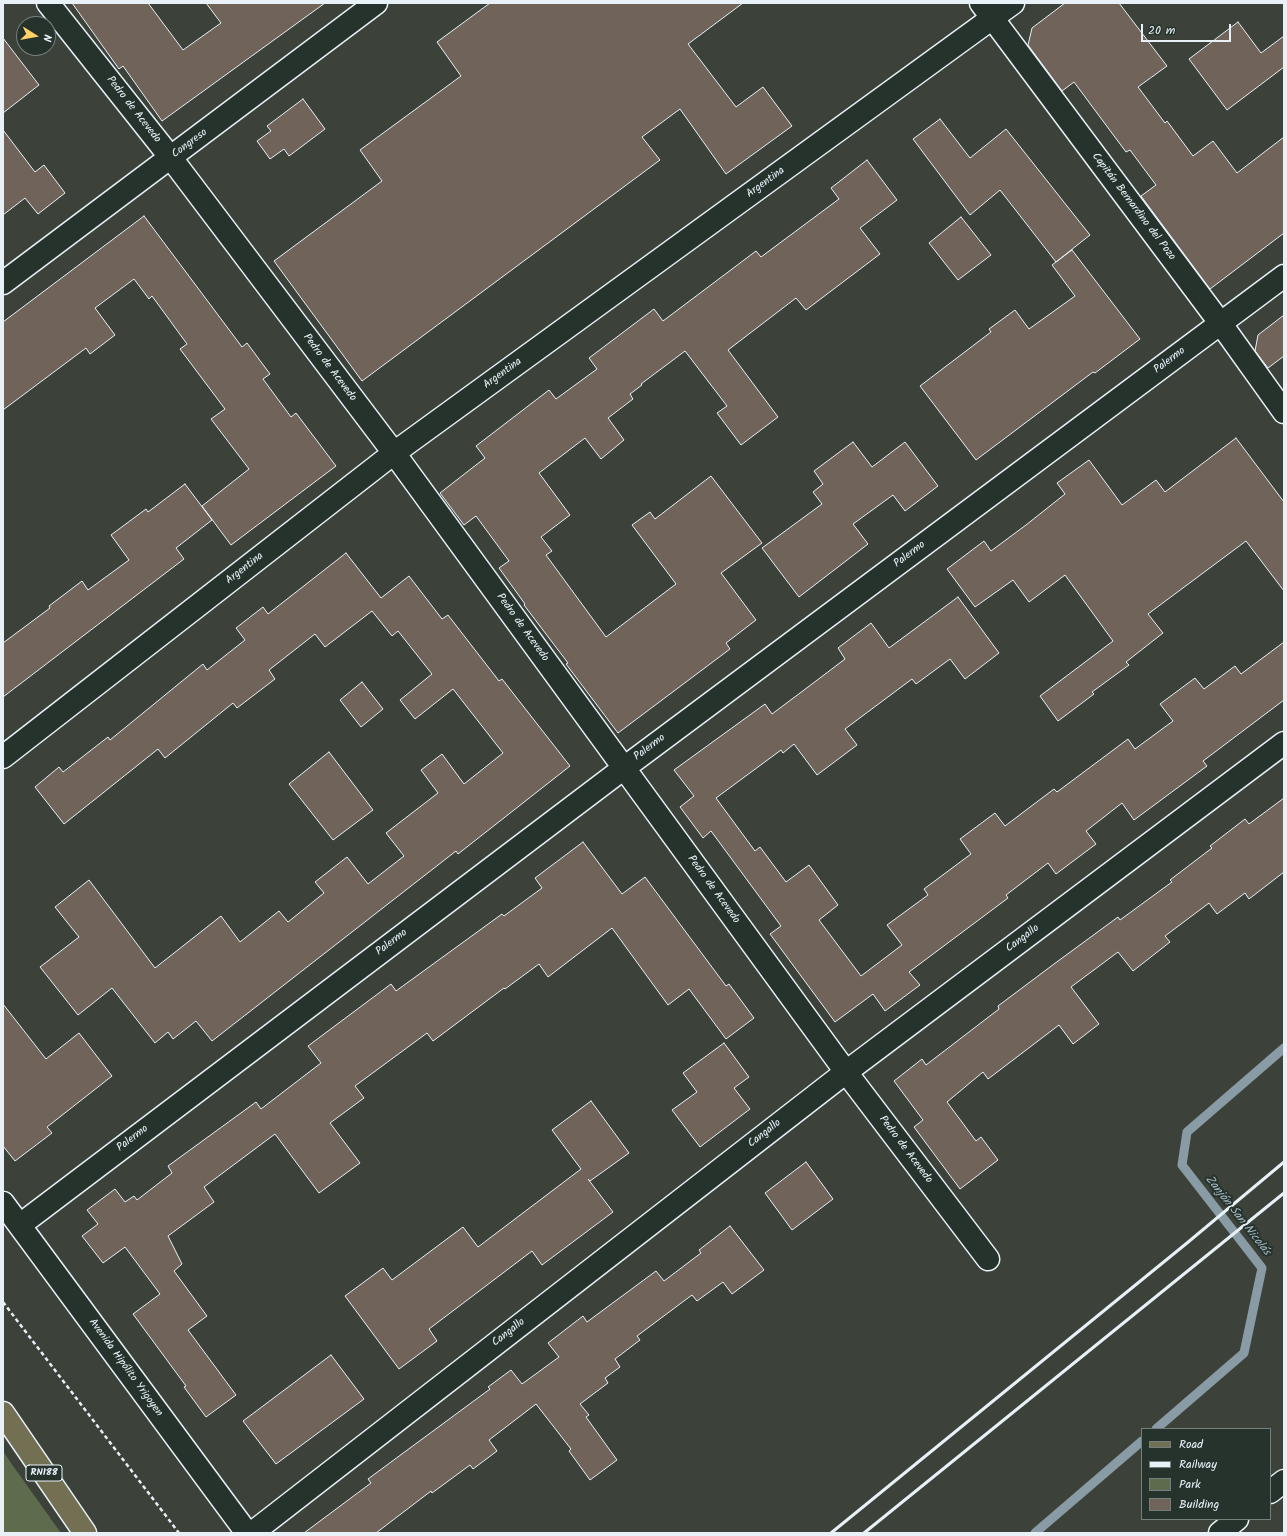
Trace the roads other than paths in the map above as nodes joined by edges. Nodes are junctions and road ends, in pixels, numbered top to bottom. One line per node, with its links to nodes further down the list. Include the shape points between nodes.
1 (48, 3): 5 (street, Pedro de Acevedo)
2 (376, 3): 5 (street, Congreso)
3 (1013, 3): 4 (street, Argentina)
4 (987, 11): 8 (street, Capitán Bernardino del Pozo); 10 (street, Argentina)
5 (171, 158): 7 (street, Congreso); 10 (street, Pedro de Acevedo)
6 (1284, 276): 8 (street, Palermo)
7 (3, 283)
8 (1221, 324): 9 (street, Capitán Bernardino del Pozo); 13 (street, Palermo)
9 (1284, 412)
10 (394, 453): 12 (street, Argentina); 13 (street, Pedro de Acevedo)
11 (1284, 743): 14 (street, Cangallo)
12 (3, 757)
13 (624, 768): 14 (street, Pedro de Acevedo); 16 (street, Palermo)
14 (846, 1072): 17 (street, Pedro de Acevedo); 24 (street, Cangallo)
15 (3, 1203): 16 (street, Avenida Hipólito Yrigoyen)
16 (20, 1225): 23 (street, Avenida Hipólito Yrigoyen)
17 (988, 1259)
18 (3, 1414): 22 (main road, RN188)
19 (1284, 1481): 20 (street)
20 (1271, 1491)
21 (1236, 1520): 25 (street)
22 (86, 1533)
23 (247, 1533)
24 (252, 1533)
25 (1220, 1533)

